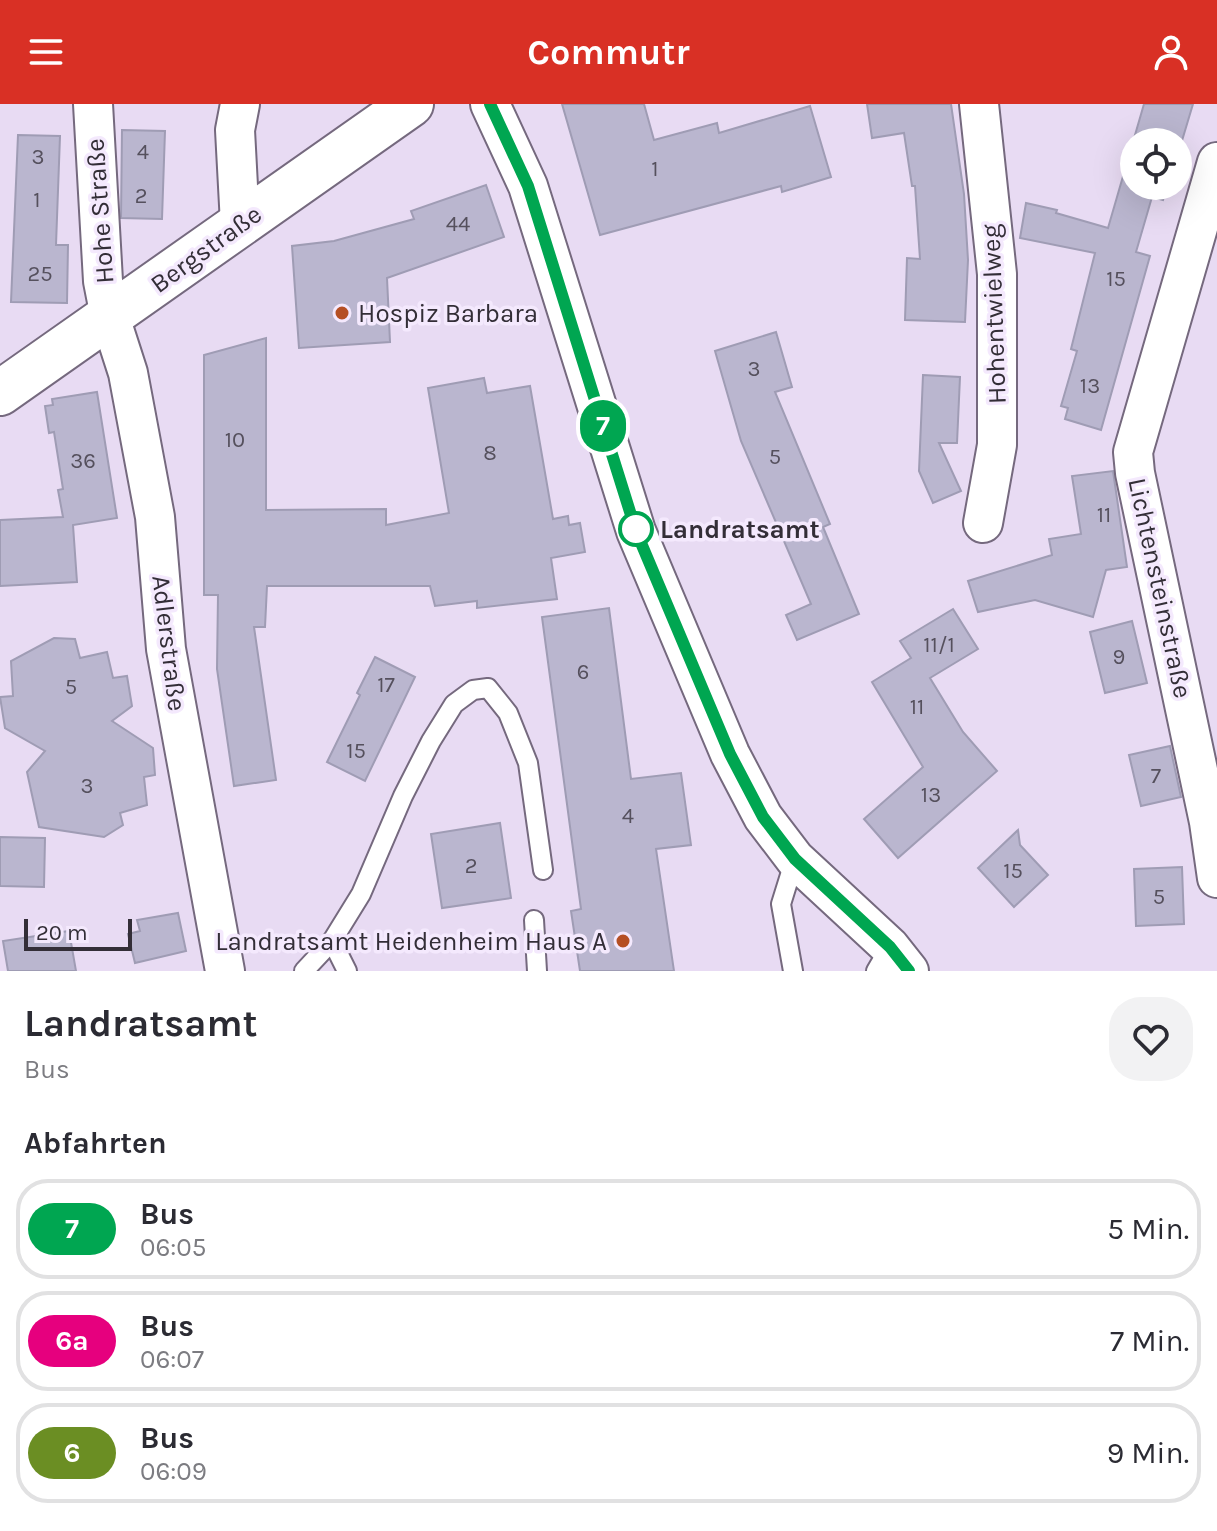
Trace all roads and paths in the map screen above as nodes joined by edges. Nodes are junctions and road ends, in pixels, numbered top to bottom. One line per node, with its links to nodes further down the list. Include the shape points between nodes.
1 (93, 104): 8 (street, Hohe Straße, via 103,281)
2 (240, 104): 7 (street, via 235,130)
3 (411, 104): 7 (street, Bergstraße)
4 (490, 104): 11 (street, via 528,186 636,531 730,754 763,817)
5 (979, 104): 10 (street, Hohentwielweg, via 997,274 997,445)
6 (1217, 162): 13 (street, Lichtensteinstraße, via 1133,461)
7 (240, 224): 8 (street, Bergstraße)
8 (110, 317): 9 (street, Bergstraße); 17 (street, Adlerstraße, via 128,373 155,517 166,649)
9 (0, 393)
10 (983, 523)
11 (795, 859): 16 (street); 21 (lane, via 781,904)
12 (543, 870): 15 (lane, via 528,763 508,713 488,688 473,690 454,704 431,741 361,894)
13 (1217, 878)
14 (534, 920): 20 (lane)
15 (332, 941): 18 (lane); 19 (lane)
16 (891, 963)
17 (225, 971)
18 (304, 971)
19 (347, 971)
20 (537, 971)
21 (793, 971)

